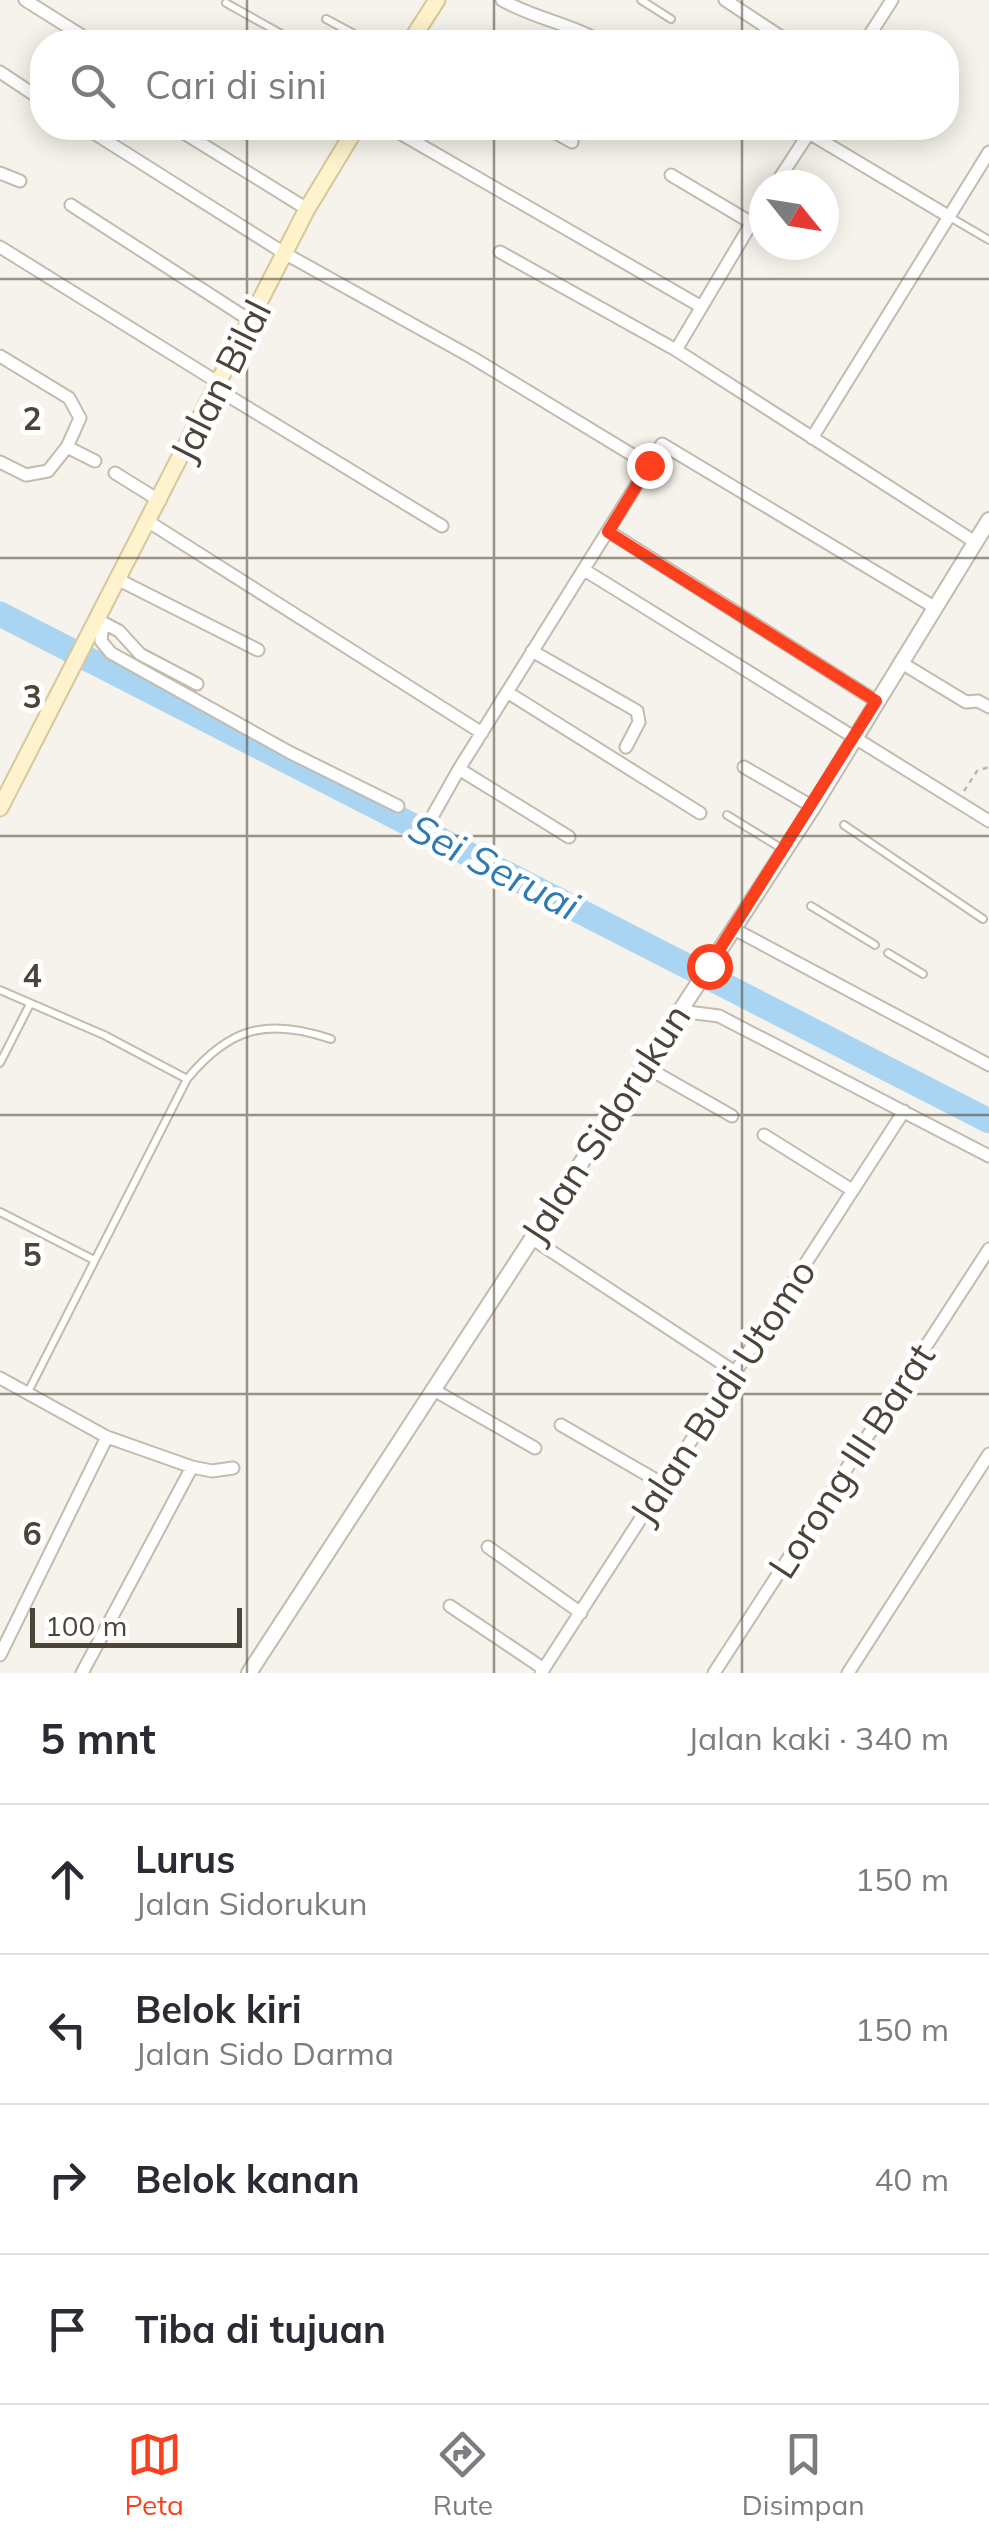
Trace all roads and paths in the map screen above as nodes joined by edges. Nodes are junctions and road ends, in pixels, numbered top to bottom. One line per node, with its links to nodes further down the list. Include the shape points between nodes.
1 (26, 0): 10 (street)
2 (437, 0): 13 (main road)
3 (502, 0): 14 (street, via 536,19)
4 (641, 0): 9 (lane)
5 (725, 0): 15 (street)
6 (226, 2): 11 (lane)
7 (887, 2): 16 (street)
8 (326, 18): 12 (lane)
9 (671, 18)
10 (73, 30)
11 (275, 30)
12 (347, 30)
13 (418, 30)
14 (580, 30)
15 (771, 30)
16 (872, 30)
17 (0, 72): 18 (street)
18 (30, 92)
19 (105, 140): 40 (street)
20 (195, 140): 33 (street)
21 (349, 140): 33 (main road, Jalan Bilal)
22 (412, 140): 41 (street)
23 (569, 140): 26 (street)
24 (804, 140): 28 (street)
25 (828, 140): 34 (street)
26 (572, 142)
27 (989, 152): 34 (street)
28 (785, 170)
29 (0, 172): 31 (street)
30 (671, 175): 35 (street)
31 (20, 181)
32 (72, 204): 42 (street)
33 (307, 209): 40 (main road, Jalan Bilal)
34 (948, 216): 37 (lane); 46 (street)
35 (749, 221)
36 (749, 224): 41 (street)
37 (989, 240)
38 (0, 247): 45 (street)
39 (500, 252): 43 (street)
40 (284, 253): 42 (main road, Jalan Bilal); 50 (street)
41 (700, 306): 43 (street)
42 (251, 321): 45 (main road, Jalan Bilal)
43 (676, 350): 46 (street)
44 (0, 356): 47 (street, via 76,404 79,423)
45 (218, 386): 52 (main road, Jalan Bilal); 55 (street)
46 (812, 438): 57 (street)
47 (67, 447): 48 (street, via 41,474 26,475); 49 (street)
48 (0, 462)
49 (95, 462)
50 (649, 465): 56 (street); 60 (street, via 662,444)
51 (115, 473): 52 (street)
52 (160, 501): 54 (main road, Jalan Bilal)
53 (989, 520): 57 (street, Jalan Sidorukun)
54 (149, 522): 59 (main road, Jalan Bilal); 69 (street)
55 (442, 526)
56 (608, 532): 58 (street); 67 (street)
57 (975, 542): 60 (street, Jalan Sidorukun)
58 (586, 571): 63 (street); 70 (street)
59 (119, 580): 61 (main road, Jalan Bilal); 62 (street)
60 (934, 607): 64 (street, Jalan Sidorukun)
61 (100, 621): 65 (street, via 140,654); 76 (street, via 100,641 111,653); 77 (main road, Jalan Bilal)
62 (258, 650)
63 (532, 650): 66 (street); 71 (street, via 637,711 640,722)
64 (900, 662): 67 (street, Jalan Sidorukun); 68 (street, via 970,704)
65 (197, 684)
66 (508, 692): 69 (street); 79 (street)
67 (876, 701): 70 (street, Jalan Sidorukun)
68 (989, 707)
69 (482, 733): 74 (street)
70 (855, 738): 75 (street); 78 (street, Jalan Sidorukun)
71 (626, 748)
72 (744, 767): 78 (street)
73 (989, 767): 75 (path, via 977,771)
74 (460, 769): 81 (street); 84 (street)
75 (958, 801): 82 (street)
76 (398, 806)
77 (0, 808)
78 (820, 810): 85 (street, Jalan Sidorukun)
79 (700, 813)
80 (727, 815): 85 (lane)
81 (432, 816)
82 (989, 821)
83 (844, 824): 87 (lane)
84 (570, 837)
85 (784, 850): 88 (street, Jalan Sidorukun)
86 (811, 906): 89 (lane)
87 (984, 918)
88 (734, 929): 94 (street, Jalan Sidorukun); 98 (street)
89 (874, 945)
90 (888, 953): 91 (lane)
91 (923, 974)
92 (0, 990): 93 (lane)
93 (30, 1004): 96 (lane); 99 (lane)
94 (682, 1007): 97 (street, Jalan Sidorukun); 100 (street, via 719,1016)
95 (331, 1039): 99 (lane, via 288,1028 245,1033 207,1054)
96 (0, 1062)
97 (644, 1066): 101 (street); 106 (street, Jalan Sidorukun)
98 (989, 1066)
99 (187, 1079): 108 (lane)
100 (904, 1110): 103 (street); 104 (street, Jalan Budi Utomo)
101 (732, 1116)
102 (764, 1136): 104 (street)
103 (989, 1156)
104 (852, 1190): 109 (street, Jalan Budi Utomo)
105 (0, 1212): 108 (lane)
106 (531, 1238): 109 (street); 111 (street, Jalan Sidorukun)
107 (989, 1249): 127 (street, Lorong III Barat)
108 (94, 1260): 112 (lane)
109 (735, 1372): 119 (street, Jalan Budi Utomo)
110 (0, 1379): 112 (street)
111 (432, 1390): 115 (street); 126 (street, Jalan Sidorukun)
112 (28, 1392): 114 (street)
113 (561, 1424): 119 (street)
114 (107, 1436): 117 (street); 123 (street)
115 (535, 1448)
116 (989, 1454): 128 (street)
117 (192, 1467): 118 (street); 125 (street)
118 (233, 1468)
119 (663, 1484): 122 (street, Jalan Budi Utomo)
120 (488, 1547): 122 (street)
121 (450, 1606): 124 (street)
122 (581, 1612): 124 (street, Jalan Budi Utomo)
123 (0, 1655)
124 (543, 1671)
125 (82, 1673)
126 (249, 1673)
127 (714, 1673)
128 (848, 1673)

